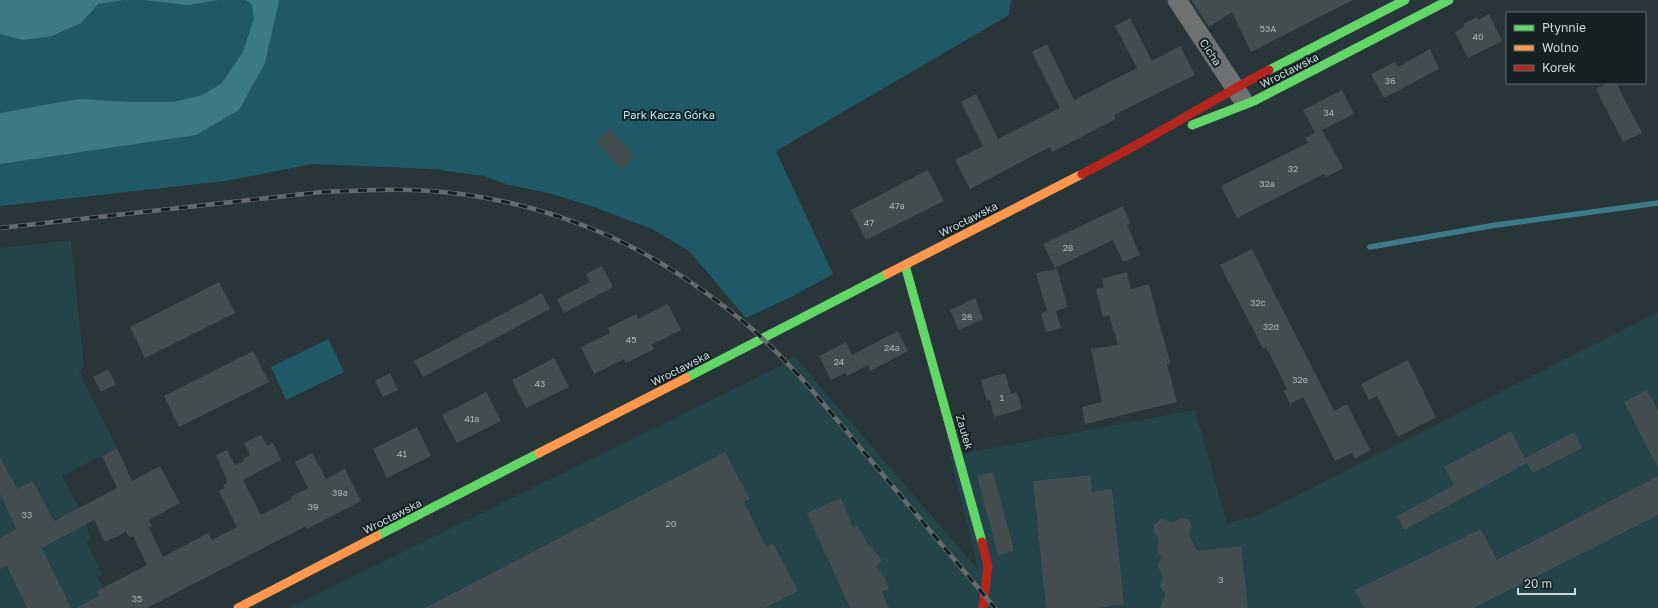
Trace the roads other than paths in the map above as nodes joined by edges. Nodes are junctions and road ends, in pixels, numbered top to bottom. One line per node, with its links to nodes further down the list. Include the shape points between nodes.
1 (1177, 0): 4 (street, Cicha)
2 (1405, 0): 4 (street, Wrocławska)
3 (1449, 0): 5 (street, Wrocławska)
4 (1235, 88): 5 (street, Cicha); 6 (street, Wrocławska)
5 (1246, 105): 6 (street, Wrocławska)
6 (1133, 148): 7 (street, Wrocławska)
7 (905, 265): 8 (street, Wrocławska); 9 (street, Zaułek, via 988,566)
8 (238, 608)
9 (983, 608)

